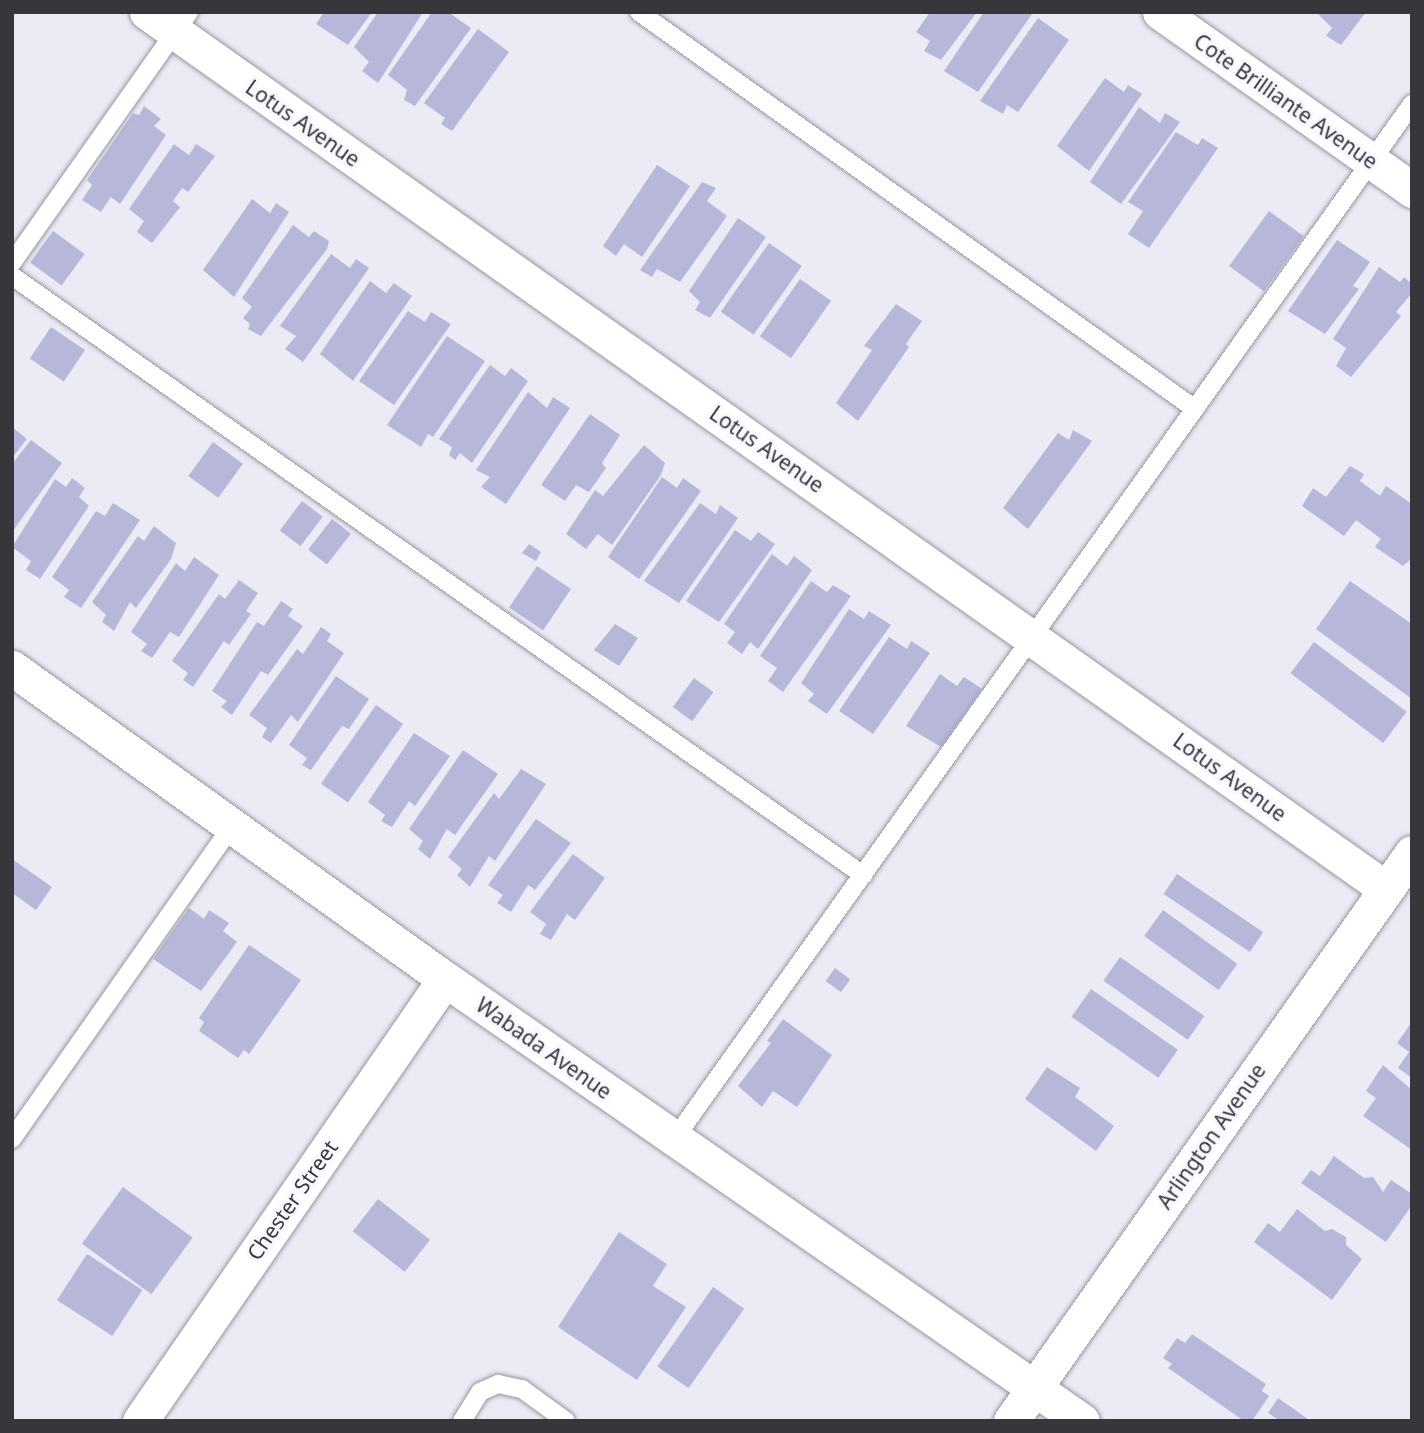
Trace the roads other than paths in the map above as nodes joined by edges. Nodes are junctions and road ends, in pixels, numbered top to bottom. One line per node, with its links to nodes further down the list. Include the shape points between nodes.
1 (147, 12): 4 (street, Lotus Avenue)
2 (639, 12): 10 (lane)
3 (1160, 12): 6 (street, Cote Brilliante Avenue)
4 (182, 23): 8 (lane); 11 (street, Lotus Avenue)
5 (1412, 104): 6 (lane)
6 (1371, 162): 7 (street, Cote Brilliante Avenue); 10 (lane)
7 (1412, 190)
8 (12, 263)
9 (12, 276): 15 (lane)
10 (1195, 409): 11 (lane)
11 (1034, 637): 15 (lane); 16 (street, Lotus Avenue)
12 (12, 668): 13 (street, Wabada Avenue)
13 (232, 826): 17 (street, Wabada Avenue); 19 (lane)
14 (1412, 853): 16 (street, Arlington Avenue)
15 (863, 876): 18 (lane)
16 (1386, 888): 20 (street, Arlington Avenue)
17 (445, 979): 18 (street, Wabada Avenue); 21 (street, Chester Street)
18 (675, 1138): 20 (street, Wabada Avenue)
19 (12, 1139)
20 (1035, 1387): 24 (street, Arlington Avenue); 25 (street, Wabada Avenue)
21 (140, 1421)
22 (461, 1421): 23 (lane, via 480,1392 498,1384 522,1390)
23 (566, 1421)
24 (1011, 1421)
25 (1082, 1421)

